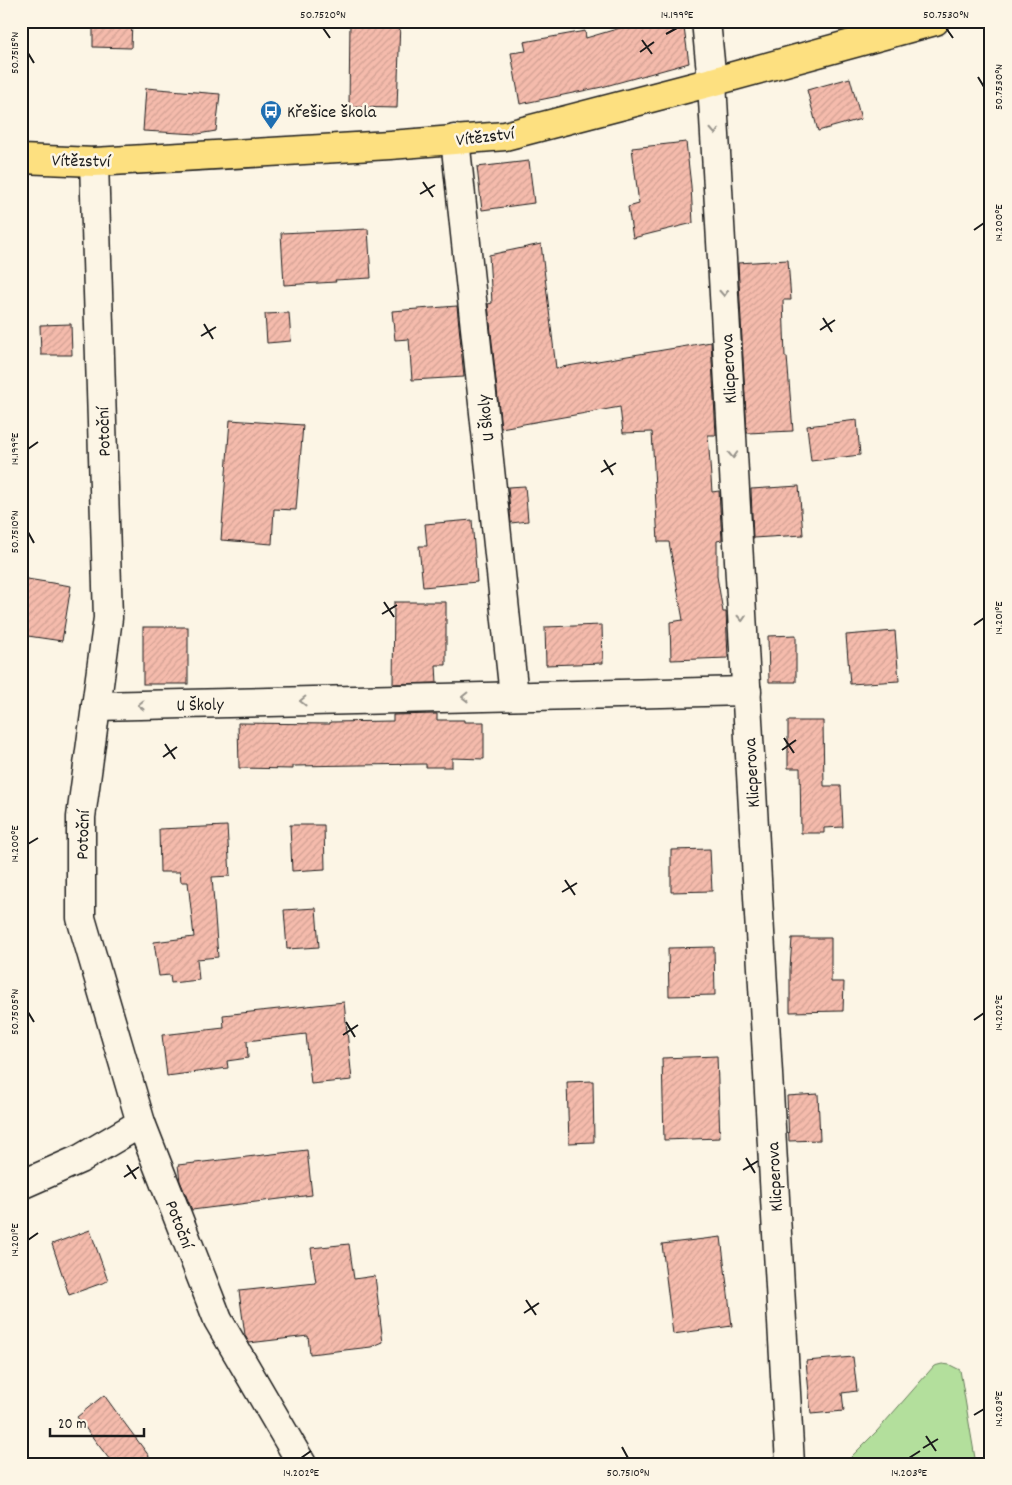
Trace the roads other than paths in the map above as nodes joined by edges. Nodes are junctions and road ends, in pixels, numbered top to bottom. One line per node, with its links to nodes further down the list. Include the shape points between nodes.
1 (706, 21): 3 (street, Klicperova)
2 (935, 21): 3 (main road, Vítězství)
3 (712, 82): 4 (main road, Vítězství, via 505,136); 7 (street, Klicperova, one-way to 7)
4 (455, 140): 6 (main road, Vítězství); 8 (street, U Školy)
5 (21, 159): 6 (main road, Vítězství)
6 (94, 162): 9 (street, Potoční, via 108,618)
7 (747, 691): 8 (street, U Školy); 13 (street, Klicperova)
8 (514, 696): 9 (street, U Školy, one-way to 9)
9 (96, 706): 10 (street, Potoční, via 81,817 81,918)
10 (141, 1123): 11 (street, via 80,1160); 12 (street, Potoční, via 218,1320)
11 (21, 1184)
12 (302, 1464)
13 (790, 1464)

